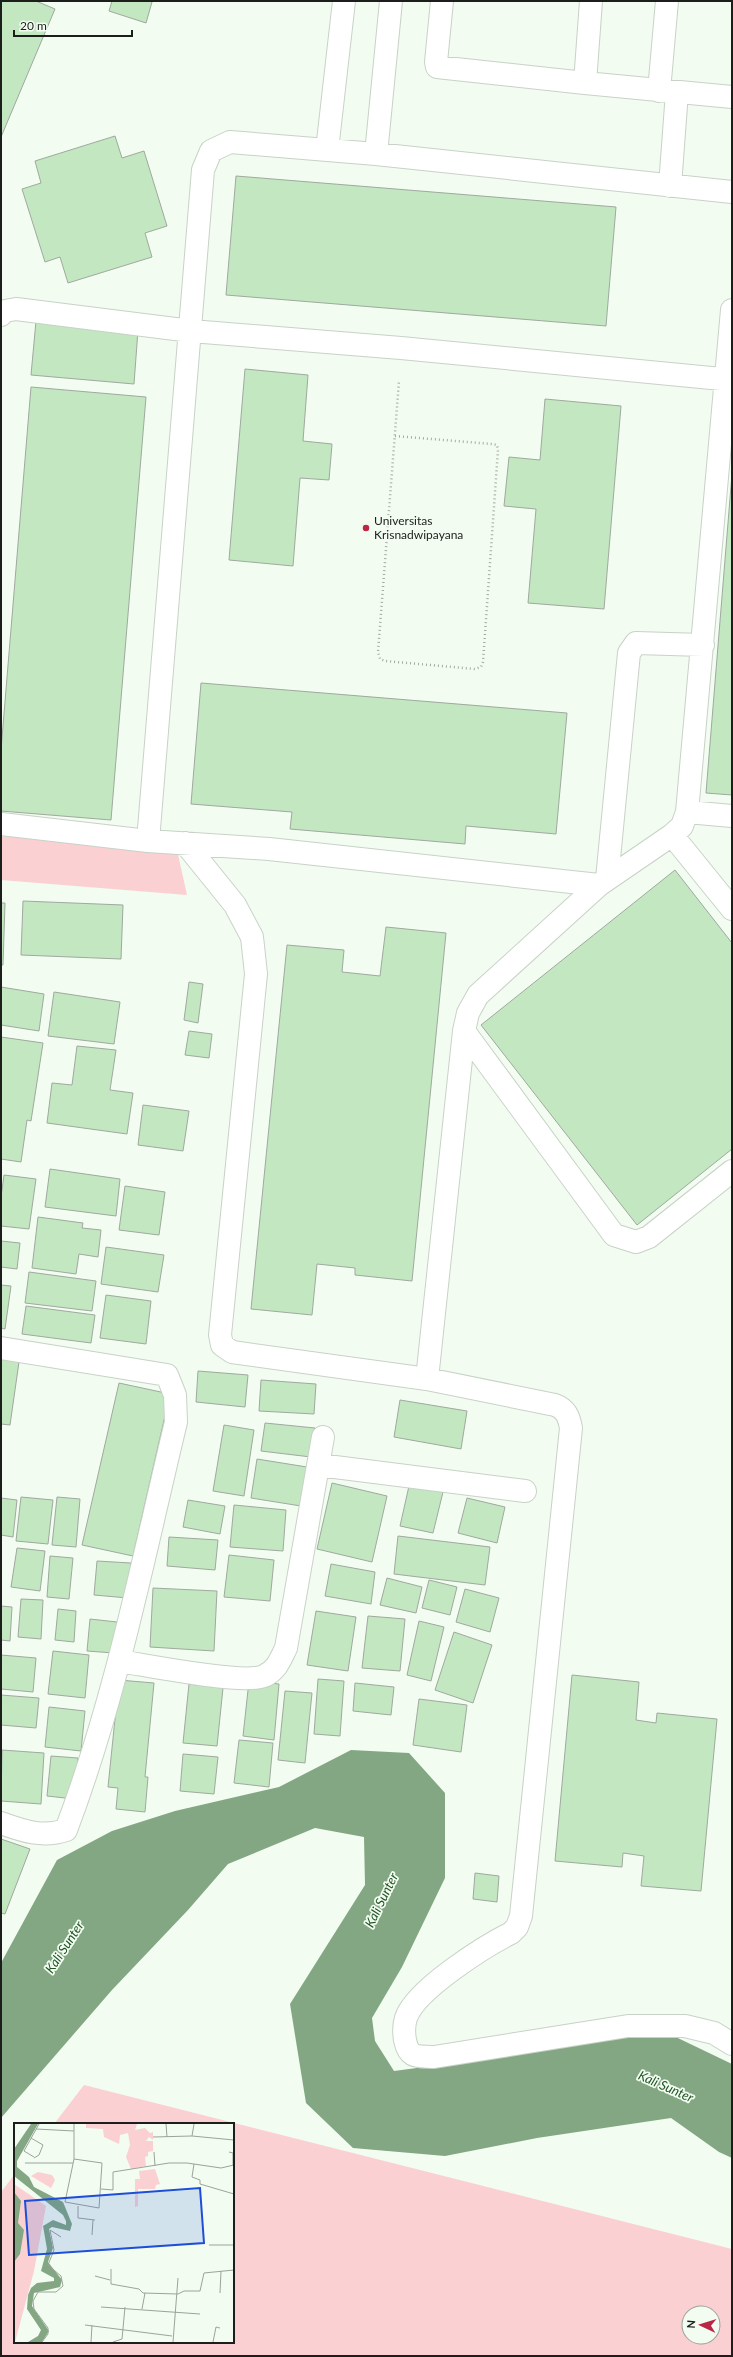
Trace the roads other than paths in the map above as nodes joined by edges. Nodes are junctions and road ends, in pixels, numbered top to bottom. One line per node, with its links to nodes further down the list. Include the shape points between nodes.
1 (344, 1): 9 (street)
2 (391, 1): 10 (street)
3 (442, 1): 6 (street, via 436,62 438,67)
4 (592, 1): 6 (street)
5 (667, 1): 7 (street)
6 (585, 83): 7 (street)
7 (668, 91): 8 (street); 11 (street)
8 (732, 97)
9 (327, 150): 10 (street); 15 (street, via 230,142 211,150 203,170)
10 (376, 154): 11 (street)
11 (670, 186): 12 (street)
12 (732, 192)
13 (732, 310): 16 (street)
14 (1, 315): 15 (street, via 5,311 16,309)
15 (191, 332): 16 (street, via 401,348); 22 (street)
16 (729, 380): 17 (street)
17 (703, 645): 18 (street); 24 (street, via 636,643 628,653)
18 (687, 812): 19 (street); 21 (street, via 682,826)
19 (732, 816)
20 (1, 824): 22 (street)
21 (672, 835): 24 (street); 25 (street)
22 (148, 841): 23 (street)
23 (185, 843): 24 (street); 29 (street, via 235,905 252,937 256,974 221,1327 222,1345 232,1352)
24 (603, 882): 26 (street, via 478,995 468,1013)
25 (732, 909)
26 (464, 1031): 27 (street, via 614,1235 636,1242 649,1237); 29 (street)
27 (732, 1171)
28 (1, 1348): 33 (street, via 167,1375 175,1395 176,1422)
29 (427, 1379): 35 (street, via 555,1404 566,1412 571,1428 521,1916 512,1934 459,1964 420,1998 406,2018 407,2050 410,2054 434,2057 628,2026 685,2026 714,2033)
30 (323, 1438): 31 (street)
31 (319, 1465): 32 (street); 33 (street, via 286,1648 276,1668 263,1677 234,1679)
32 (525, 1491)
33 (119, 1661): 34 (street, via 84,1783 66,1830 57,1834 29,1833)
34 (1, 1822)
35 (732, 2044)

